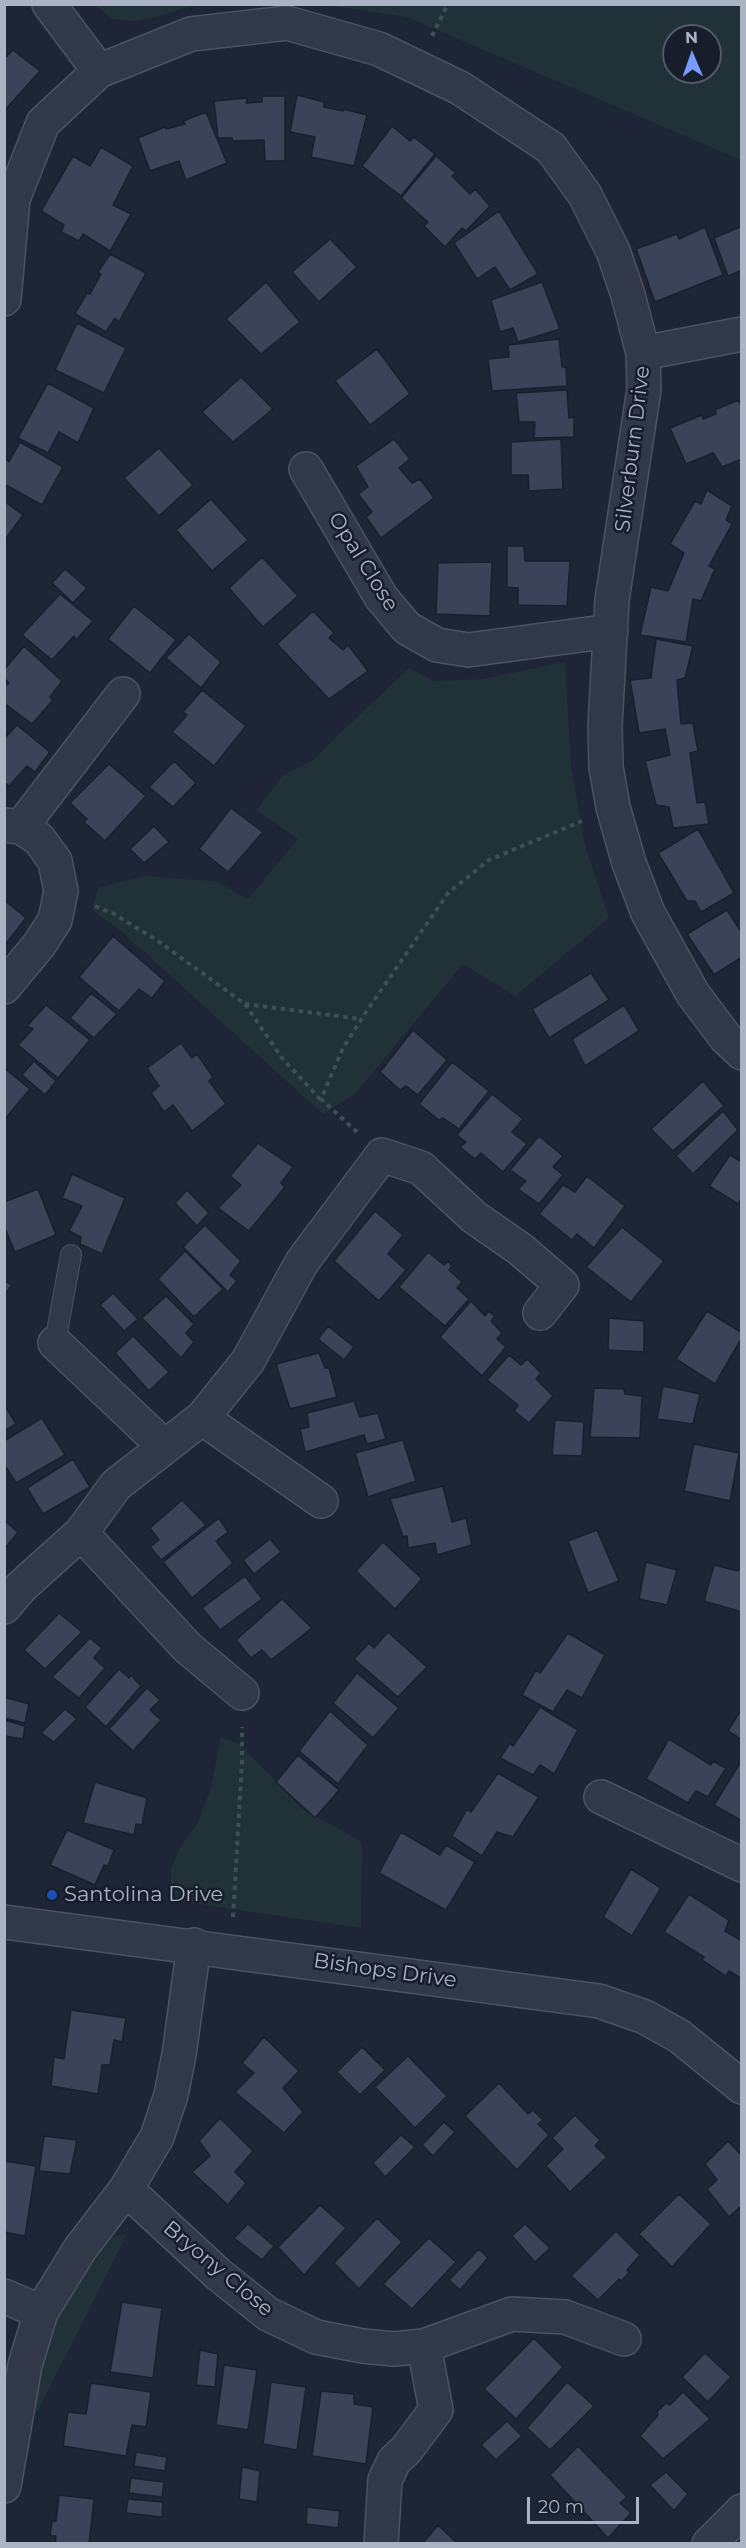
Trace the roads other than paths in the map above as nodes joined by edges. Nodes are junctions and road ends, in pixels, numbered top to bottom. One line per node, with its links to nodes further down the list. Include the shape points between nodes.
1 (49, 4): 2 (street)
2 (99, 71): 3 (street, Silverburn Drive, via 43,123 13,199); 6 (street, Silverburn Drive, via 191,34 287,23 379,48 460,88 551,148 585,195 613,251)
3 (6, 254): 4 (street, Silverburn Drive)
4 (4, 299)
5 (741, 334): 6 (street)
6 (643, 353): 8 (street, Silverburn Drive, via 644,389 612,600)
7 (306, 469): 8 (street, Opal Close, via 381,597 407,628 437,645 468,650)
8 (611, 632): 12 (street, Silverburn Drive, via 606,767 629,863 648,913 693,994)
9 (123, 694): 10 (street)
10 (13, 826): 11 (street, via 39,839 55,861 60,895 55,920)
11 (4, 987)
12 (741, 1053)
13 (71, 1255): 15 (lane)
14 (540, 1313): 16 (street, via 562,1285 474,1217 421,1168 382,1155 302,1262 248,1360)
15 (55, 1343): 17 (street)
16 (202, 1418): 17 (street); 18 (street)
17 (165, 1447): 19 (street, via 116,1485)
18 (321, 1501)
19 (81, 1533): 20 (street); 21 (street, via 188,1647)
20 (4, 1607)
21 (242, 1693)
22 (601, 1797): 23 (street)
23 (741, 1865)
24 (4, 1922): 25 (street, Bishops Drive)
25 (194, 1945): 26 (street, Bishops Drive, via 599,2001 645,2017 679,2036); 27 (street, via 171,2095 157,2137)
26 (741, 2087)
27 (126, 2189): 29 (street, via 80,2249); 31 (street, Bryony Close, via 218,2274 268,2314 316,2337 394,2349)
28 (4, 2296): 29 (street)
29 (41, 2312): 32 (street, via 25,2365)
30 (624, 2339): 31 (street, Bryony Close, via 565,2317 512,2314)
31 (424, 2346): 34 (street, via 435,2410 394,2461 385,2480)
32 (4, 2486)
33 (739, 2517): 35 (street)
34 (381, 2544)
35 (709, 2544)

